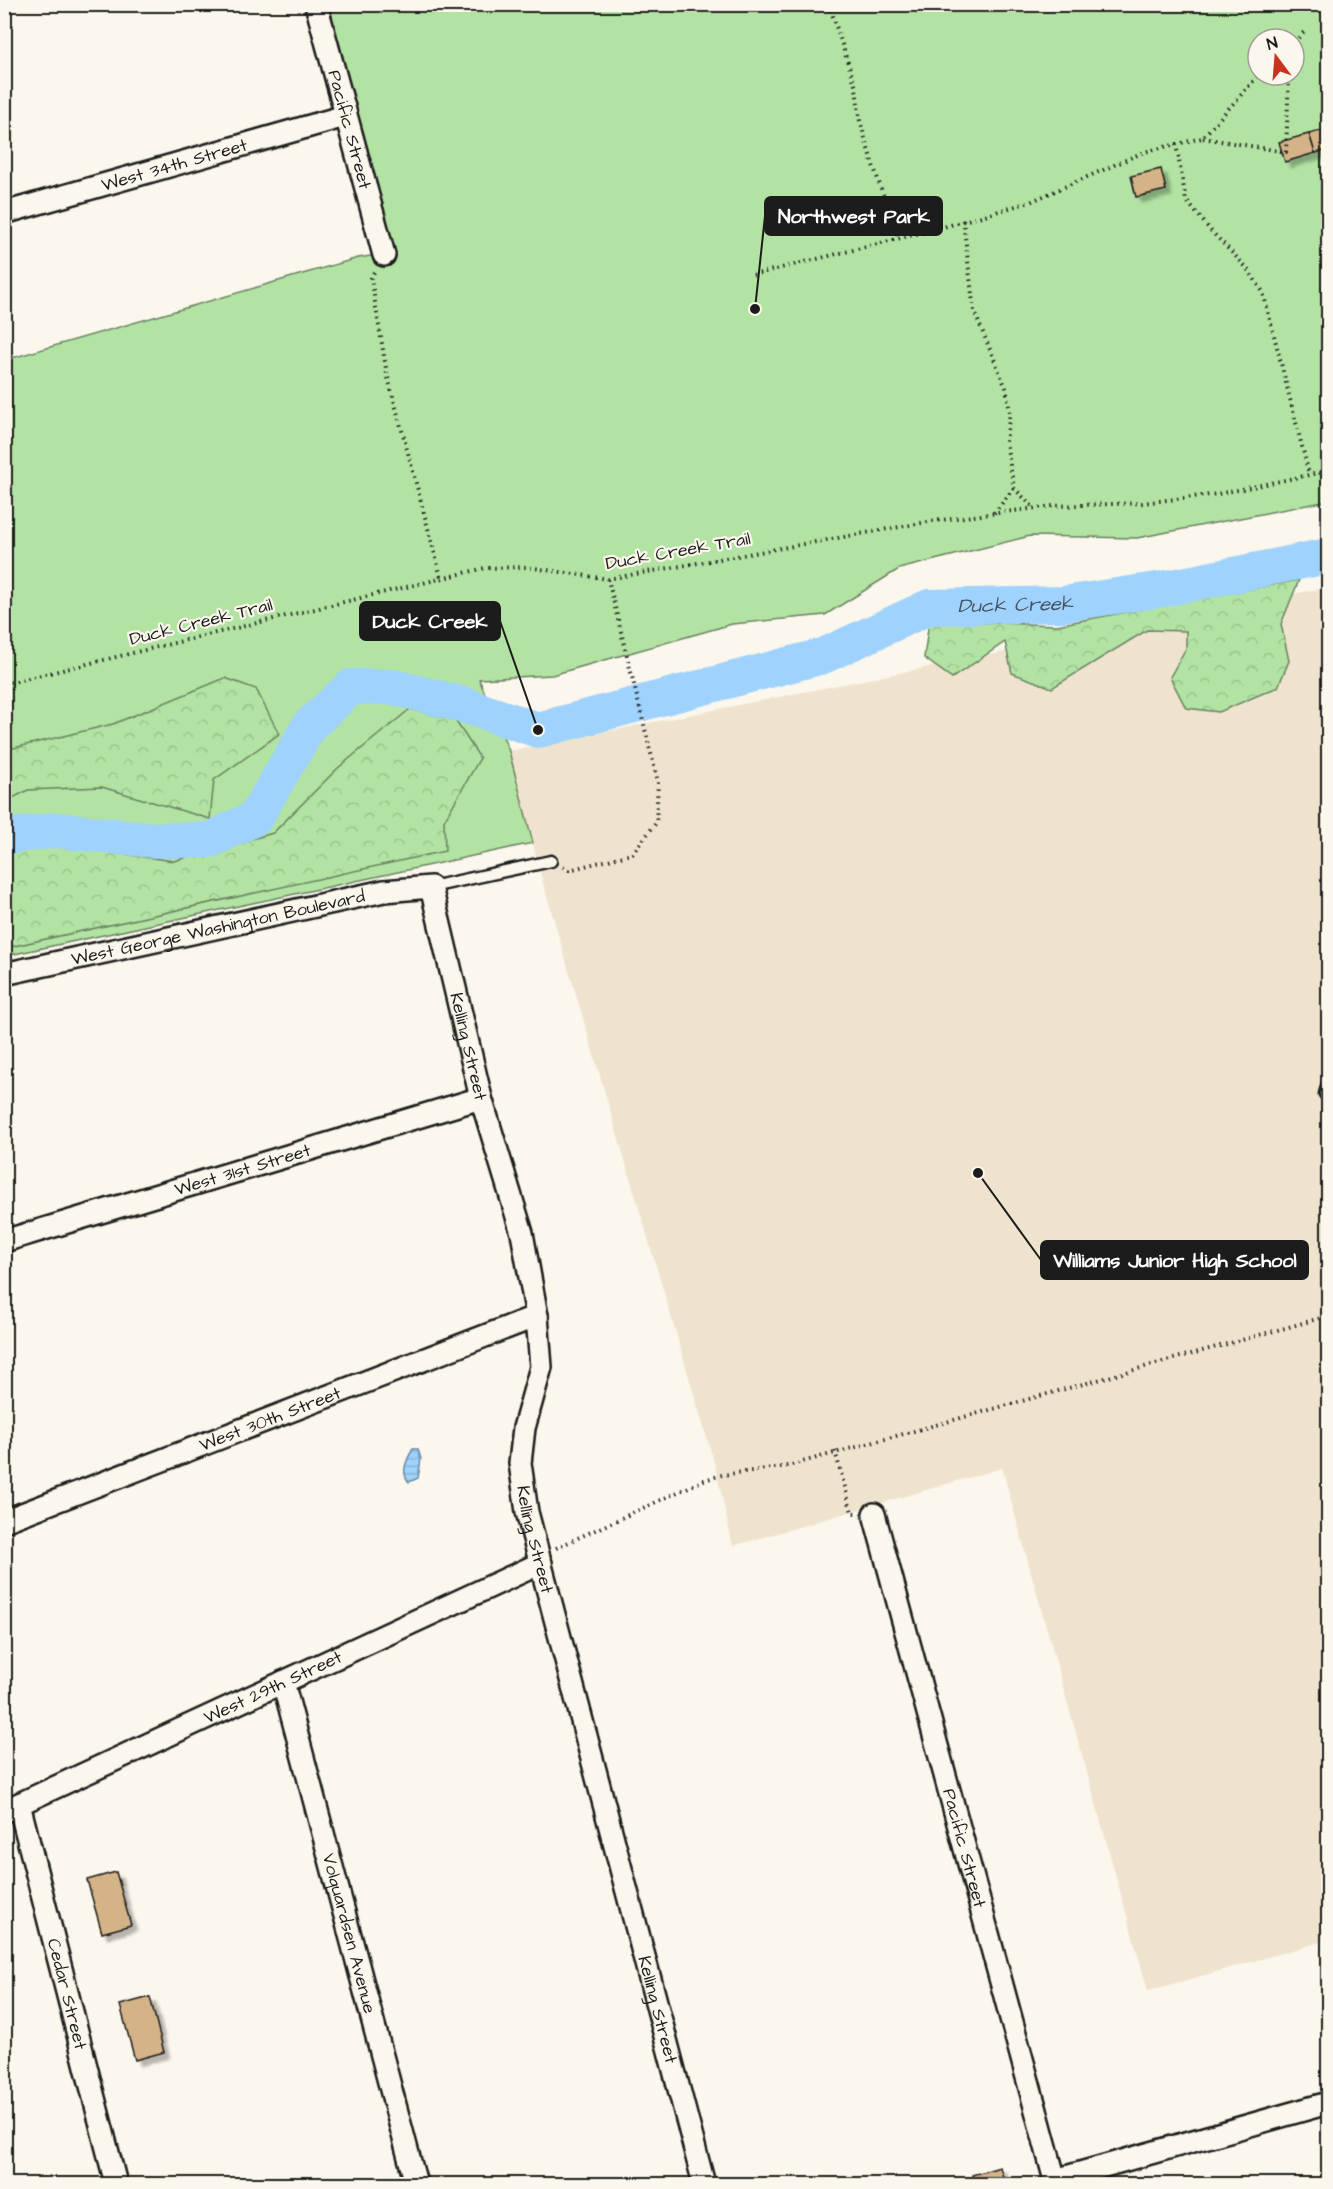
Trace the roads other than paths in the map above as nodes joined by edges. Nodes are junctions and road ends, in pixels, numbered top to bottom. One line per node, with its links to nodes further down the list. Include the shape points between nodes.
1 (316, 4): 2 (street, Pacific Street)
2 (345, 116): 3 (street, West 34th Street); 4 (street, Pacific Street)
3 (4, 213)
4 (384, 255)
5 (551, 861): 6 (lane)
6 (431, 887): 7 (street, West George Washington Boulevard, via 384,891); 8 (street, Kelling Street)
7 (4, 974)
8 (481, 1098): 9 (street, West 31st Street); 10 (street, Kelling Street, via 522,1233)
9 (4, 1241)
10 (537, 1316): 12 (street, West 30th Street); 13 (street, Kelling Street, via 541,1367 524,1428 520,1463 527,1512)
11 (874, 1514): 17 (street, Pacific Street)
12 (4, 1521)
13 (541, 1563): 14 (street, West 29th Street); 20 (street, Kelling Street)
14 (283, 1682): 15 (street, West 29th Street); 19 (street, Volquardsen Avenue)
15 (12, 1808): 18 (street, Cedar Street)
16 (1329, 2103): 17 (street)
17 (1056, 2182)
18 (116, 2184)
19 (416, 2184)
20 (704, 2184)

